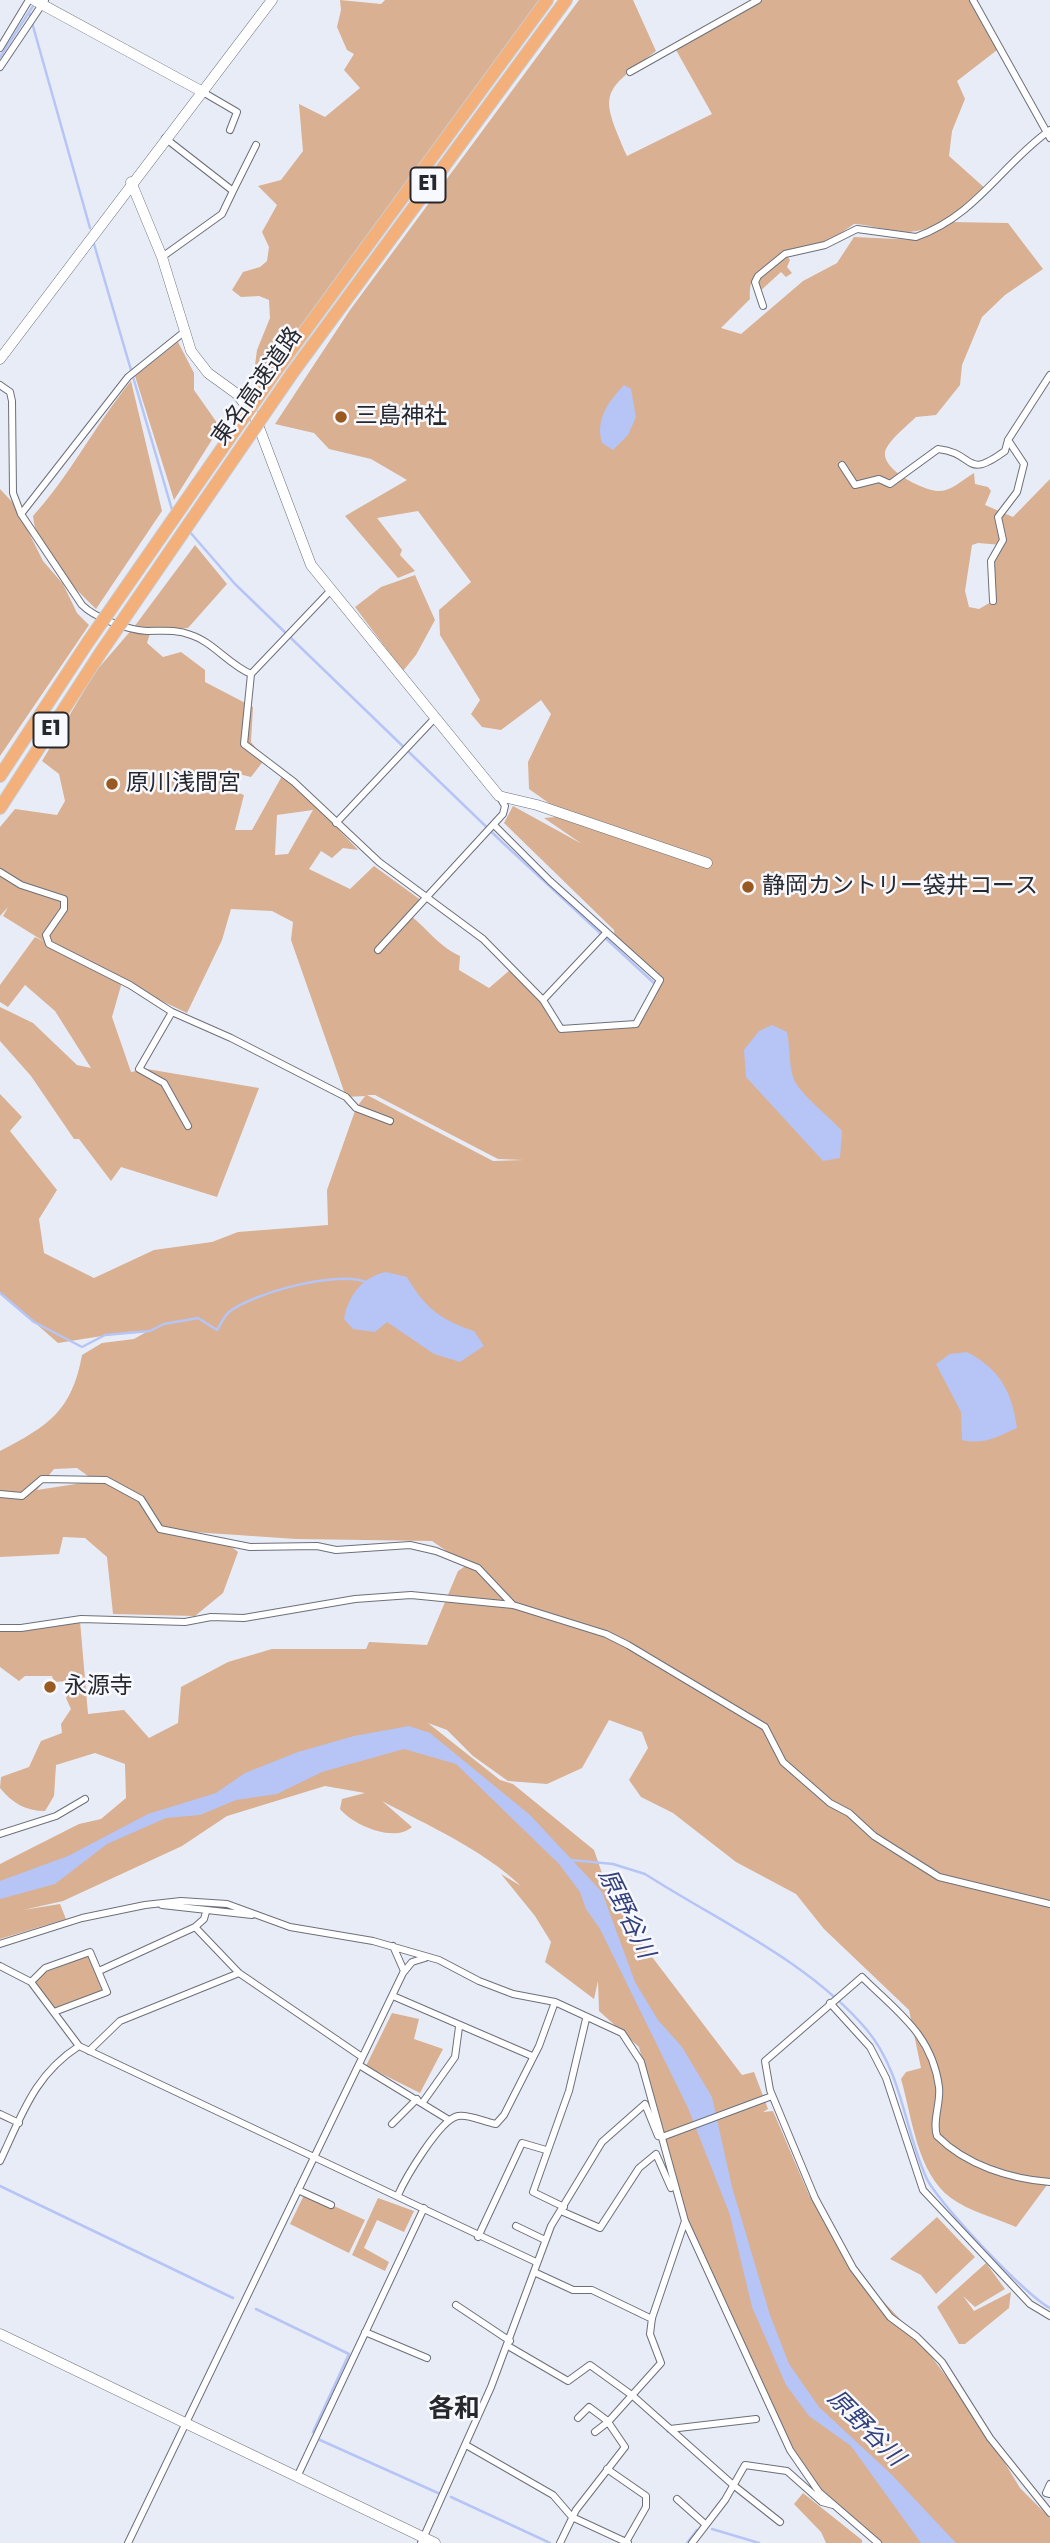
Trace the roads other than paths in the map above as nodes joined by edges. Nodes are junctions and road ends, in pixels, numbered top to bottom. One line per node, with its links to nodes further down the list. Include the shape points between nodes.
1 (271, 0): 10 (street)
2 (547, 0): 30 (highway, 東名高速道路 / E1, bridge, via 280,365)
3 (566, 0): 32 (highway, 東名高速道路 / E1, bridge, via 293,372)
4 (758, 0): 9 (street)
5 (973, 0): 12 (street)
6 (38, 1): 7 (street); 8 (street, via 34,15); 10 (street)
7 (0, 48)
8 (0, 67)
9 (630, 72)
10 (201, 91): 11 (street, via 237,112); 13 (street)
11 (230, 130)
12 (1049, 133): 18 (street, via 967,210 924,234 916,237 857,229 825,245 785,254 755,282)
13 (165, 138): 15 (street); 16 (street)
14 (256, 145): 16 (street)
15 (131, 182): 17 (street); 20 (street)
16 (233, 191): 17 (street, via 222,214)
17 (162, 257): 19 (street)
18 (763, 306)
19 (184, 331): 25 (street, via 131,374); 26 (street, via 200,365 237,394 255,417 311,565)
20 (0, 359)
21 (1050, 375): 23 (street)
22 (0, 385): 25 (street, via 12,401 11,482)
23 (1008, 440): 24 (street, via 1005,451 985,466 946,450 932,451 890,484 880,479 855,485); 27 (street, via 1024,464 1017,492 998,517 1003,540 991,561)
24 (842, 465)
25 (21, 514): 28 (street, via 90,614 144,631 194,636)
26 (331, 590): 28 (street); 29 (street)
27 (993, 601)
28 (251, 674): 33 (street, via 244,744)
29 (434, 719): 31 (street); 33 (street)
30 (0, 776)
31 (499, 796): 34 (street, via 505,806 503,814); 35 (street)
32 (0, 808)
33 (336, 822): 37 (street)
34 (490, 827): 37 (street); 38 (street)
35 (707, 863)
36 (0, 872): 41 (street, via 21,885 64,899 64,909 46,935 50,944)
37 (424, 898): 39 (street); 40 (street, via 483,939)
38 (604, 935): 40 (street); 40 (street, via 660,980 636,1024 561,1029)
39 (378, 950)
40 (542, 1000)
41 (172, 1012): 42 (street, via 252,1048 346,1097 356,1108); 43 (street, via 139,1069 164,1083)
42 (390, 1121)
43 (188, 1126)
44 (0, 1494): 45 (street, via 22,1496 43,1479 106,1480 141,1499 160,1529 250,1547 336,1550 410,1545 478,1568)
45 (513, 1605): 46 (street, via 411,1595 355,1599 244,1618 185,1622 81,1619); 49 (street, via 617,1639 765,1727 783,1762 830,1803 939,1877)
46 (0, 1628)
47 (85, 1799): 48 (street, via 56,1816)
48 (0, 1834)
49 (1050, 1903)
50 (153, 1904): 51 (street); 52 (street, via 204,1901); 54 (street, via 82,1918)
51 (206, 1912): 52 (street); 53 (street)
52 (261, 1916): 55 (street, via 290,1927)
53 (195, 1927): 58 (street); 60 (street)
54 (0, 1944)
55 (393, 1946): 56 (street); 59 (street)
56 (425, 1958): 59 (street); 63 (street, via 513,1994)
57 (0, 1966): 61 (street)
58 (99, 1971): 61 (street, via 90,1952 45,1968); 65 (street, via 107,1992)
59 (404, 1971): 62 (street)
60 (239, 1973): 69 (street, via 120,2021); 71 (street)
61 (31, 1982): 65 (street)
62 (393, 1996): 67 (street); 71 (street)
63 (555, 2002): 66 (street); 70 (street)
64 (830, 2003): 73 (street, via 765,2061); 83 (street, via 862,1977 918,2031 935,2064 939,2090 935,2132 947,2146 1003,2173); 97 (street, via 870,2047 881,2068 923,2190 1030,2304)
65 (54, 2012): 68 (street)
66 (586, 2019): 79 (street, via 622,2033 631,2044); 80 (street, via 569,2091)
67 (459, 2027): 70 (street); 74 (street, via 455,2057)
68 (79, 2046): 69 (street); 77 (street, via 40,2079)
69 (89, 2051): 81 (street)
70 (532, 2056): 76 (street, via 496,2124 459,2116)
71 (362, 2057): 72 (street)
72 (359, 2065): 74 (street); 81 (street)
73 (772, 2096): 79 (street); 118 (street, via 816,2198 853,2268 890,2317 942,2362 990,2438)
74 (420, 2100): 76 (street); 78 (street)
75 (0, 2114): 77 (street)
76 (449, 2120): 86 (street)
77 (19, 2123): 82 (street)
78 (392, 2124)
79 (666, 2135): 85 (street); 89 (street, via 658,2136 645,2104 602,2142)
80 (546, 2150): 89 (street, via 533,2192); 92 (street, via 522,2143)
81 (314, 2157): 84 (street); 86 (street)
82 (0, 2161)
83 (1050, 2182)
84 (298, 2190): 87 (street); 107 (street)
85 (676, 2191): 89 (street, via 656,2154 639,2168 600,2228); 90 (street)
86 (398, 2196): 88 (street)
87 (331, 2204)
88 (424, 2208): 92 (street); 99 (street)
89 (563, 2209): 93 (street)
90 (685, 2221): 98 (street); 117 (street, via 790,2450 802,2472)
91 (516, 2226): 93 (street)
92 (478, 2237): 94 (street)
93 (545, 2240): 94 (street)
94 (536, 2262): 95 (street)
95 (534, 2272): 98 (street, via 573,2290 592,2290); 101 (street)
96 (456, 2305): 101 (street)
97 (1050, 2316)
98 (652, 2319): 103 (street, via 650,2334 661,2363)
99 (365, 2332): 102 (street); 112 (street)
100 (0, 2334): 107 (street)
101 (509, 2344): 103 (street, via 568,2381 590,2365); 110 (street)
102 (427, 2358)
103 (633, 2396): 106 (street); 108 (street)
104 (578, 2418): 106 (street, via 589,2406)
105 (756, 2419): 108 (street)
106 (608, 2422): 109 (street); 111 (street, via 625,2446)
107 (186, 2424): 112 (street); 124 (street)
108 (670, 2429): 113 (street)
109 (595, 2431)
110 (466, 2445): 119 (street, via 553,2495); 122 (street)
111 (607, 2469): 119 (street); 123 (street, via 646,2496 646,2507)
112 (298, 2477): 122 (street)
113 (732, 2484): 117 (street, via 745,2465 787,2471 822,2502); 120 (street); 121 (street)
114 (1050, 2484): 115 (street, via 1046,2493)
115 (1050, 2494)
116 (677, 2498): 121 (street)
117 (835, 2505): 128 (street)
118 (1050, 2512)
119 (572, 2517): 123 (street); 126 (street)
120 (780, 2522)
121 (705, 2524): 127 (street)
122 (422, 2540): 125 (street)
123 (627, 2542)
124 (128, 2543)
125 (435, 2543)
126 (560, 2543)
127 (692, 2543)
128 (878, 2543)

